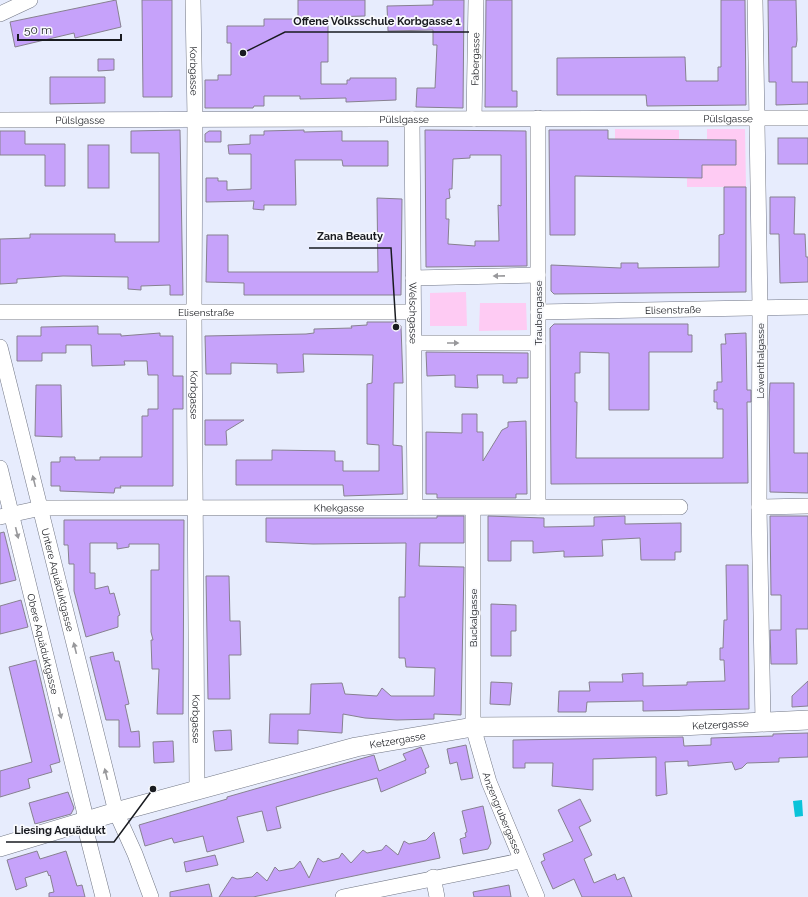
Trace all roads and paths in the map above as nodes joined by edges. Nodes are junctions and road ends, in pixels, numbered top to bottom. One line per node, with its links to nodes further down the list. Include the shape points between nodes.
1 (30, 0): 5 (street)
2 (193, 0): 9 (street, Korbgasse)
3 (476, 0): 11 (street, Fabergasse)
4 (755, 0): 7 (street, Löwenthalgasse)
5 (0, 14)
6 (538, 118): 7 (street, Pülslgasse); 11 (street, Pülslgasse); 13 (street, Traubengasse)
7 (756, 118): 8 (street, Pülslgasse); 16 (street, Löwenthalgasse)
8 (808, 118)
9 (195, 119): 10 (street, Pülslgasse); 12 (street, Pülslgasse); 18 (street, Korbgasse)
10 (412, 119): 11 (street, Pülslgasse); 14 (street, Welschgasse)
11 (474, 119)
12 (0, 120)
13 (538, 275): 14 (street, one-way to 14); 20 (street, Traubengasse)
14 (413, 278): 19 (street, Welschgasse)
15 (808, 307): 16 (street, Elisenstraße)
16 (760, 308): 20 (street, Elisenstraße); 30 (street, Löwenthalgasse)
17 (0, 312): 18 (street, Elisenstraße)
18 (194, 312): 19 (street, Elisenstraße); 26 (street, Korbgasse)
19 (413, 312): 21 (street, Welschgasse)
20 (538, 312): 22 (street, Traubengasse)
21 (414, 343): 22 (street, one-way to 22); 27 (street, Welschgasse)
22 (538, 343): 28 (street, Traubengasse)
23 (0, 347): 31 (street, Untere Aquäduktgasse, one-way to 23)
24 (0, 468): 33 (street, Obere Aquäduktgasse)
25 (808, 506): 30 (street)
26 (195, 507): 27 (street, Khekgasse); 31 (street, Khekgasse); 37 (street, Korbgasse)
27 (415, 507): 32 (street, Khekgasse)
28 (538, 507): 29 (street, Khekgasse); 32 (street, Khekgasse)
29 (680, 507)
30 (760, 507): 35 (street, Löwenthalgasse)
31 (41, 508): 33 (street, Khekgasse); 38 (street, Untere Aquäduktgasse, one-way to 31)
32 (473, 508): 36 (street, Buckalgasse)
33 (6, 516): 39 (street, Obere Aquäduktgasse, one-way to 39)
34 (808, 720): 35 (main road, Ketzergasse)
35 (763, 722): 36 (main road, Ketzergasse, via 680,726)
36 (473, 727): 37 (main road, Ketzergasse, via 356,747); 41 (street, Anzengrubergasse, via 489,782)
37 (197, 790): 38 (main road, Ketzergasse)
38 (116, 812): 39 (main road, Ketzergasse); 44 (street, Untere Aquäduktgasse)
39 (86, 821): 40 (main road, Ketzergasse); 43 (street, Obere Aquäduktgasse, via 87,835)
40 (0, 847)
41 (520, 860): 42 (street); 47 (street, Anzengrubergasse)
42 (433, 877): 45 (street); 46 (street)
43 (103, 897)
44 (151, 897)
45 (343, 897)
46 (437, 897)
47 (537, 897)

